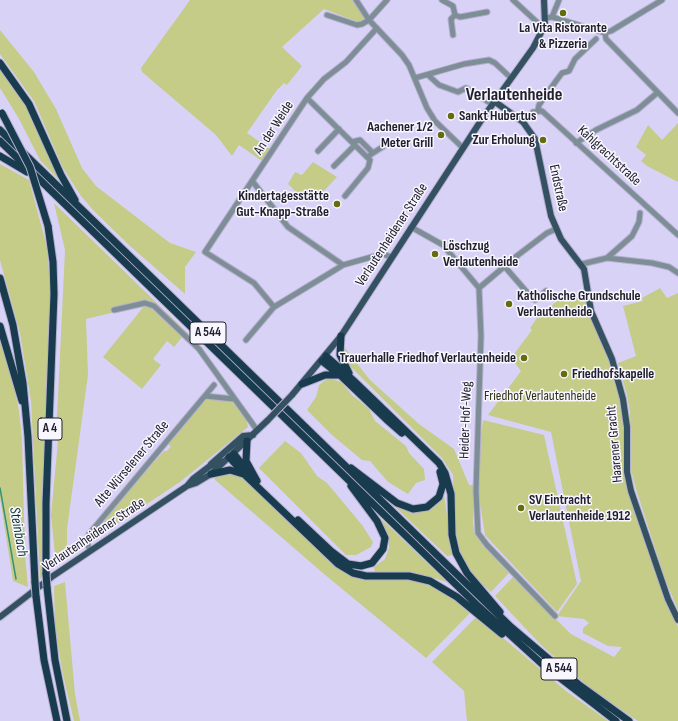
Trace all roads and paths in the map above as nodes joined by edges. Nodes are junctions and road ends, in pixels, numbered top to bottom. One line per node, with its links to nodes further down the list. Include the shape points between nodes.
1 (356, 0): 12 (street)
2 (387, 0): 12 (street)
3 (442, 0): 10 (street, via 452,6)
4 (512, 0): 13 (street, via 538,23)
5 (544, 0): 11 (main road, Verlautenheidener Straße)
6 (559, 0): 11 (street)
7 (662, 0): 15 (street)
8 (487, 12): 10 (street, via 460,17)
9 (328, 15): 12 (street, via 357,25)
10 (455, 15): 16 (street, via 451,20)
11 (549, 17): 13 (main road, Verlautenheidener Straße); 15 (street)
12 (369, 20): 14 (street)
13 (544, 24): 20 (main road, Verlautenheidener Straße, via 533,48)
14 (377, 28): 21 (street, via 402,55); 23 (street, An der Weide, via 346,62 324,79)
15 (605, 33): 22 (street, via 606,39)
16 (453, 35)
17 (596, 39): 25 (street, via 575,59 572,68 562,73 538,105)
18 (0, 63): 44 (highway, via 29,104 60,172)
19 (428, 75): 20 (street, via 464,64 489,60); 21 (street); 24 (street, via 439,85 458,92 466,88)
20 (510, 77): 24 (main road, Verlautenheidener Straße)
21 (415, 78): 35 (street, via 435,121)
22 (657, 93): 27 (street); 32 (street, via 637,110)
23 (307, 98): 30 (street); 42 (street, An der Weide)
24 (493, 102): 28 (main road, Endstraße); 35 (main road, Verlautenheidener Straße)
25 (538, 110): 28 (street); 32 (street, Kahlgrachtstraße)
26 (1, 112): 88 (highway, A 4, bridge, via 30,167 48,226 53,262 46,574 55,660)
27 (678, 112)
28 (523, 122): 47 (main road, Endstraße, via 534,139 548,205)
29 (0, 130): 44 (highway, A 544)
30 (339, 130): 33 (street); 36 (street)
31 (0, 141): 41 (highway, A 544)
32 (576, 143): 48 (street, Kahlgrachtstraße)
33 (354, 144): 37 (street, via 360,140); 39 (street); 40 (street)
34 (384, 146): 37 (street)
35 (463, 148): 46 (main road, Verlautenheidener Straße)
36 (318, 151)
37 (373, 153): 39 (street)
38 (0, 156): 41 (highway)
39 (367, 157): 43 (street, via 370,160 368,168)
40 (334, 166)
41 (41, 181): 78 (highway, A 544)
42 (253, 182): 52 (street, via 288,227); 58 (street, An der Weide, via 205,252 254,283)
43 (345, 196)
44 (81, 209): 74 (highway, A 544)
45 (640, 213): 50 (street, via 639,222 632,236)
46 (411, 227): 49 (main road, Verlautenheidener Straße); 56 (street, via 443,245)
47 (556, 229): 51 (main road, Endstraße); 53 (street, via 547,233)
48 (678, 235)
49 (392, 257): 52 (street, via 382,254); 61 (main road, Verlautenheidener Straße)
50 (607, 258): 51 (street); 54 (street, via 652,263 670,267)
51 (582, 264): 84 (main road, Haarener Gracht, via 592,311 612,359 623,399 627,427 627,472 631,490 666,593)
52 (343, 265): 58 (street)
53 (505, 267): 56 (street); 57 (street, via 535,300)
54 (678, 273)
55 (0, 278): 70 (highway, A 4, via 19,354)
56 (479, 288): 82 (street, Heider-Hof-Weg, via 481,343 476,491 478,533 486,545)
57 (546, 291)
58 (274, 307): 62 (street)
59 (114, 310): 69 (street, via 145,303 154,306 199,349)
60 (0, 326): 70 (highway)
61 (341, 336): 63 (main road, Verlautenheidener Straße); 65 (highway, via 340,355)
62 (246, 340)
63 (324, 359): 64 (highway); 65 (highway); 66 (main road, Verlautenheidener Straße)
64 (341, 376): 66 (highway, via 325,375); 74 (highway, via 429,457 440,472 443,484 441,492 435,502 424,508 405,507)
65 (353, 380): 85 (highway, via 439,463 451,494 452,535 456,553 468,573)
66 (302, 384): 71 (main road, Verlautenheidener Straße, bridge)
67 (214, 385): 68 (street, Alte Würselener Straße)
68 (205, 396): 69 (street); 81 (street, Alte Würselener Straße, via 89,534 86,542)
69 (234, 399): 71 (street)
70 (27, 419): 87 (highway, A 4, bridge, via 36,596 44,660)
71 (255, 432): 72 (main road, Verlautenheidener Straße); 75 (main road, via 243,436)
72 (247, 441): 73 (main road, Verlautenheidener Straße); 79 (highway, via 246,461)
73 (229, 457): 75 (main road, Verlautenheidener Straße); 76 (main road, Verlautenheidener Straße); 77 (highway); 79 (highway)
74 (336, 458): 85 (highway, A 544)
75 (210, 466): 80 (main road, Verlautenheidener Straße)
76 (211, 474): 77 (highway, via 230,470); 80 (main road, Verlautenheidener Straße)
77 (246, 476): 86 (highway, via 332,560 344,568 366,576 409,576 430,581 457,597 500,633)
78 (345, 477): 79 (highway, via 377,521 385,538 381,554 367,565 356,566 340,559); 86 (highway, A 544)
79 (257, 481)
80 (187, 486): 81 (main road, Verlautenheidener Straße)
81 (90, 551): 83 (main road, Verlautenheidener Straße)
82 (555, 616)
83 (0, 617)
84 (678, 620)
85 (511, 627): 90 (highway, A 544, via 578,684)
86 (519, 644): 89 (highway, A 544)
87 (57, 721)
88 (67, 721)
89 (616, 721)
90 (629, 721)

